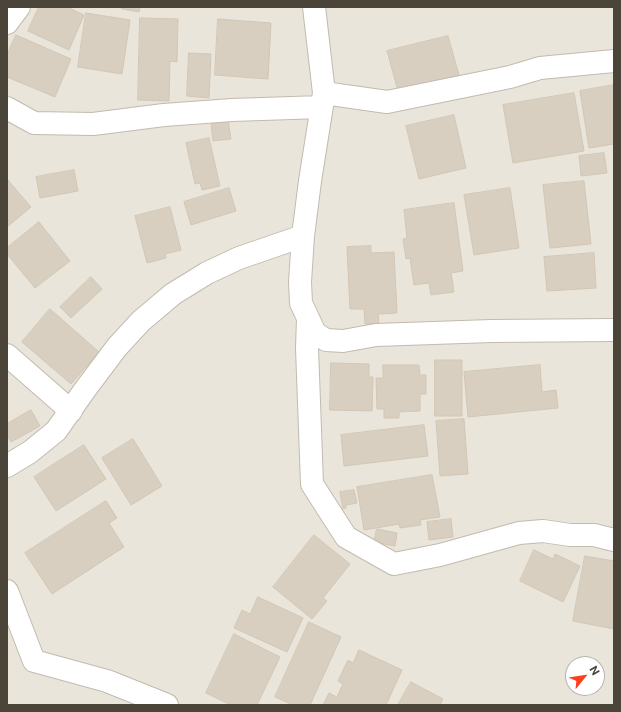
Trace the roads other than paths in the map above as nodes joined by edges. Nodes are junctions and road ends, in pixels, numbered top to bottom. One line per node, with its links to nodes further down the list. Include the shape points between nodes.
1 (19, 7): 3 (street)
2 (314, 7): 5 (street)
3 (7, 23)
4 (614, 61): 5 (street, via 540,68 502,79 388,102)
5 (323, 100): 6 (street, via 179,113 93,124 34,123); 7 (street)
6 (7, 108)
7 (303, 236): 8 (street, via 301,304); 11 (street, via 239,258 207,273 173,294 141,321 117,348)
8 (308, 318): 9 (street, via 315,333 326,340 343,341 376,335); 13 (street, via 312,484 346,537 394,564 440,555 519,533 544,531 570,536 594,535)
9 (614, 330)
10 (7, 355): 11 (street)
11 (71, 412): 12 (street, via 56,432)
12 (7, 466)
13 (614, 540)
14 (7, 591): 15 (street, via 34,661 107,681)
15 (167, 705)

